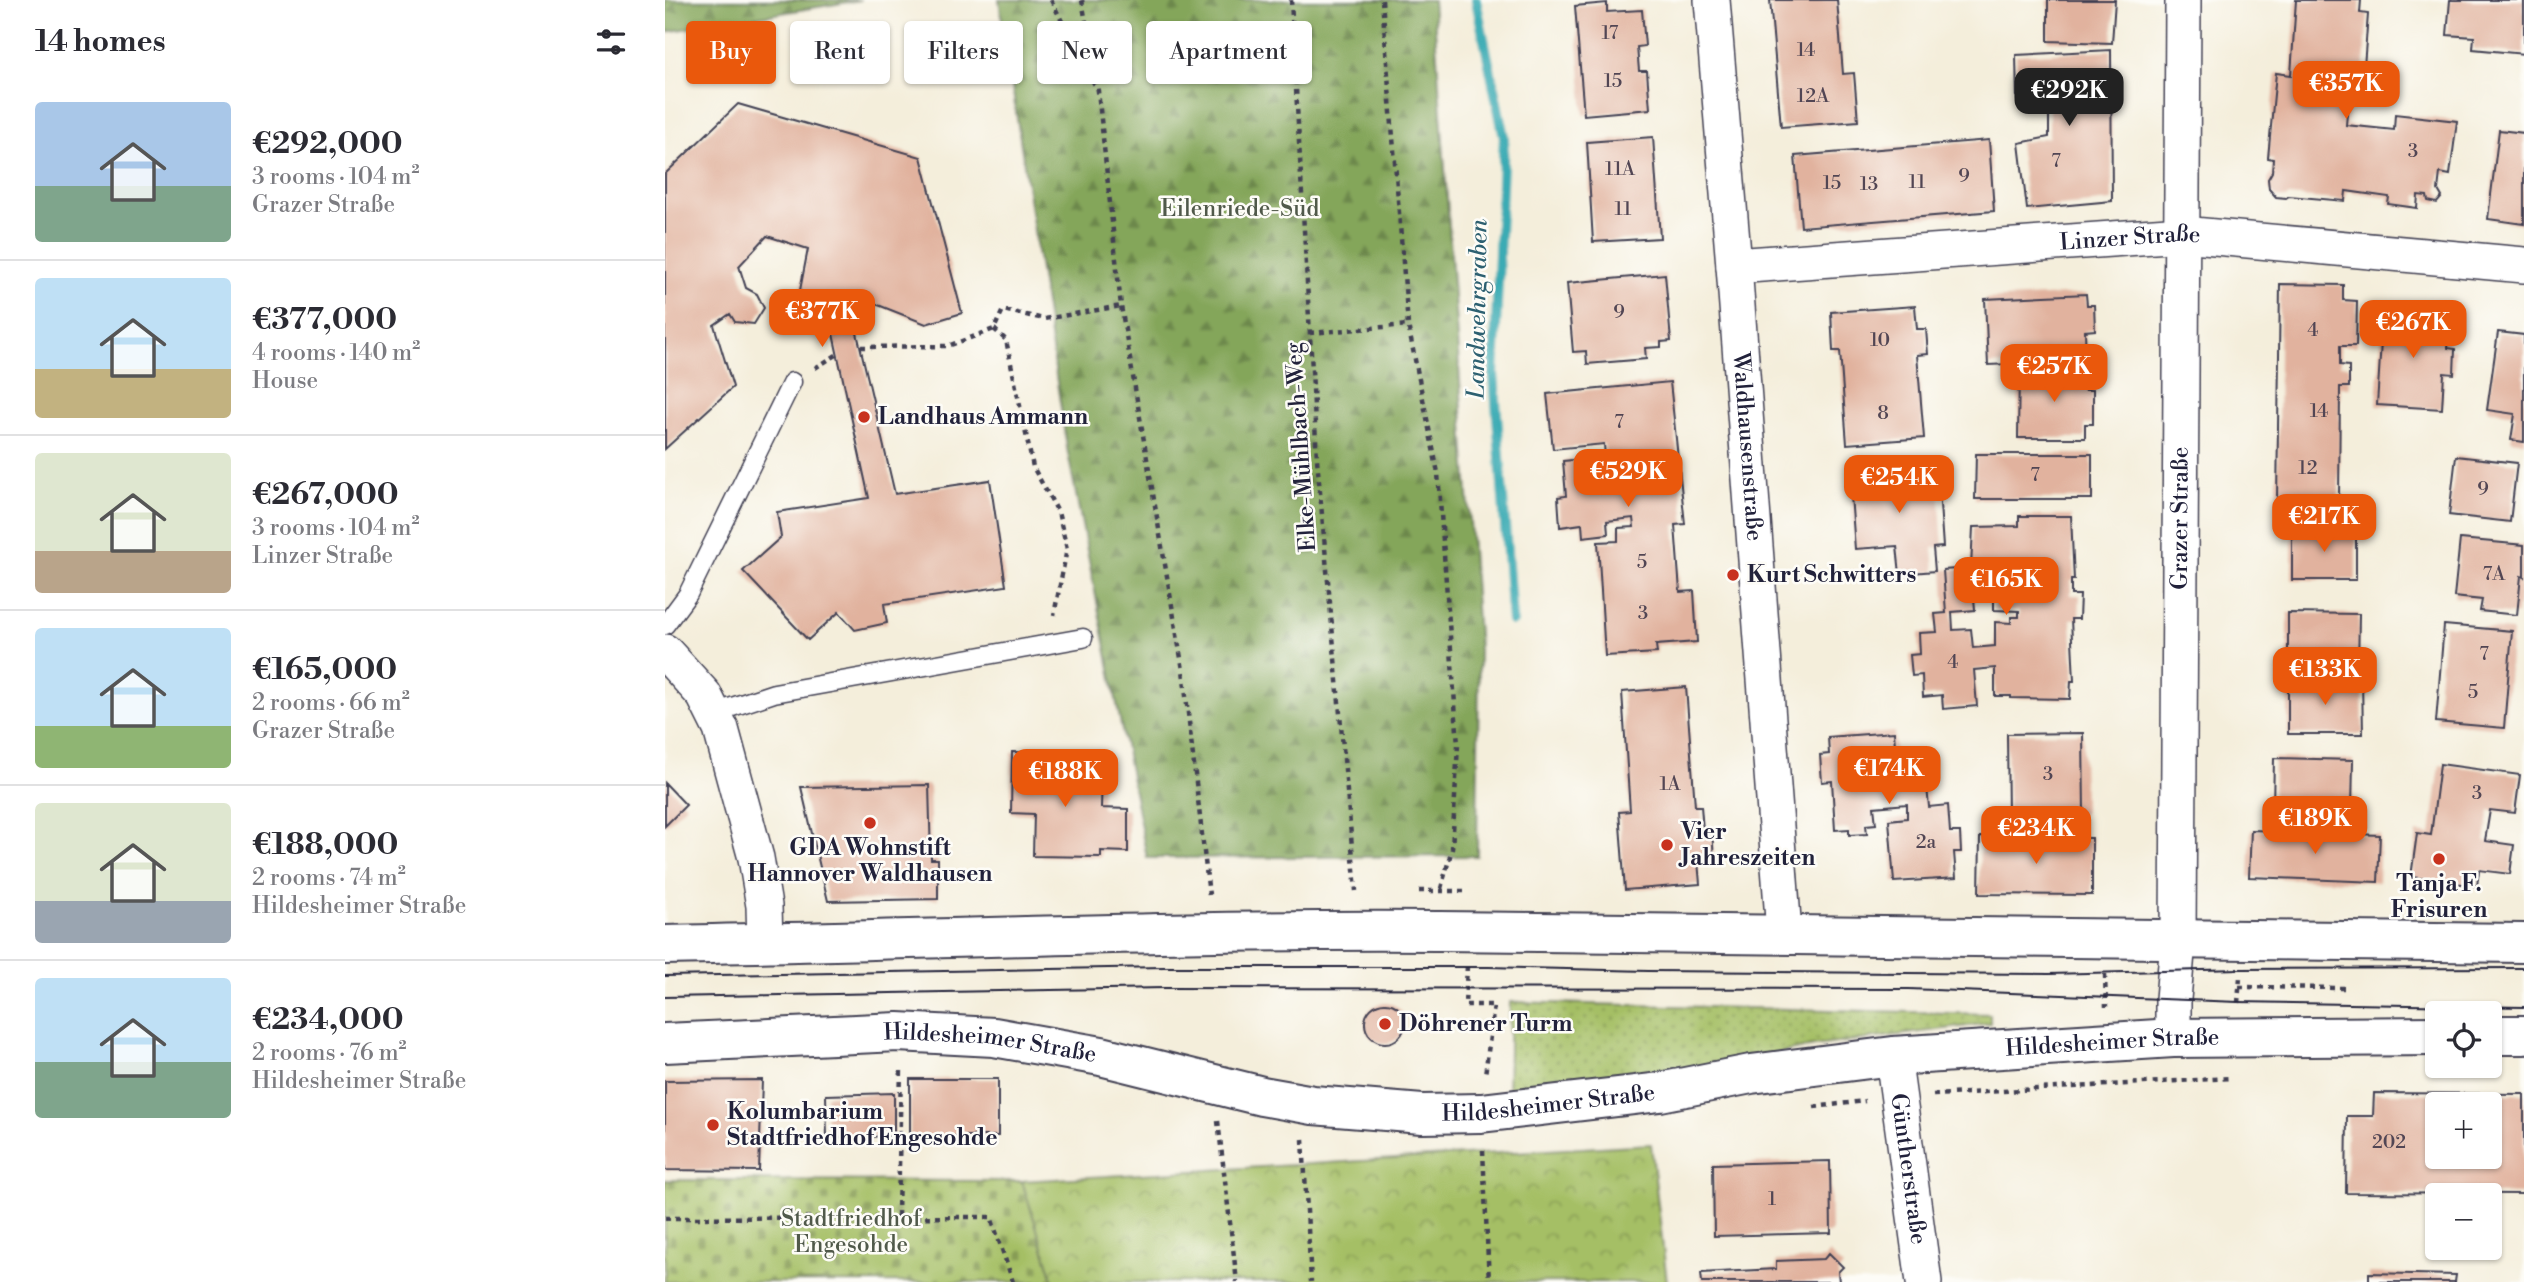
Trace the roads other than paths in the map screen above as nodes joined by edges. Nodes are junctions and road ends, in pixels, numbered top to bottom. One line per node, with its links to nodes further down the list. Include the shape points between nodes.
1 (1712, 0): 5 (street, Waldhausenstraße)
2 (2183, 0): 3 (street, Grazer Straße)
3 (2182, 234): 4 (street, Linzer Straße); 5 (street, Linzer Straße); 12 (street, Grazer Straße)
4 (2524, 265)
5 (1734, 266): 11 (street, Waldhausenstraße)
6 (792, 382): 7 (lane, via 688,594)
7 (665, 625)
8 (1083, 638): 10 (lane, via 775,693)
9 (665, 652): 10 (street)
10 (714, 713): 13 (street, via 756,858)
11 (1784, 933): 12 (main road); 13 (main road, via 1437,931)
12 (2178, 941): 14 (main road); 19 (street, Grazer Straße)
13 (765, 943): 15 (main road)
14 (2524, 943)
15 (665, 945)
16 (2502, 1035): 17 (main road)
17 (2524, 1035)
18 (2425, 1036): 19 (main road, Hildesheimer Straße)
19 (2173, 1038): 21 (main road, Hildesheimer Straße)
20 (665, 1042): 21 (main road, Hildesheimer Straße, via 850,1032 994,1037 1101,1056 1262,1096 1422,1114 1481,1113 1660,1092 1751,1074)
21 (1893, 1056): 22 (street, Güntherstraße)
22 (1924, 1282)

